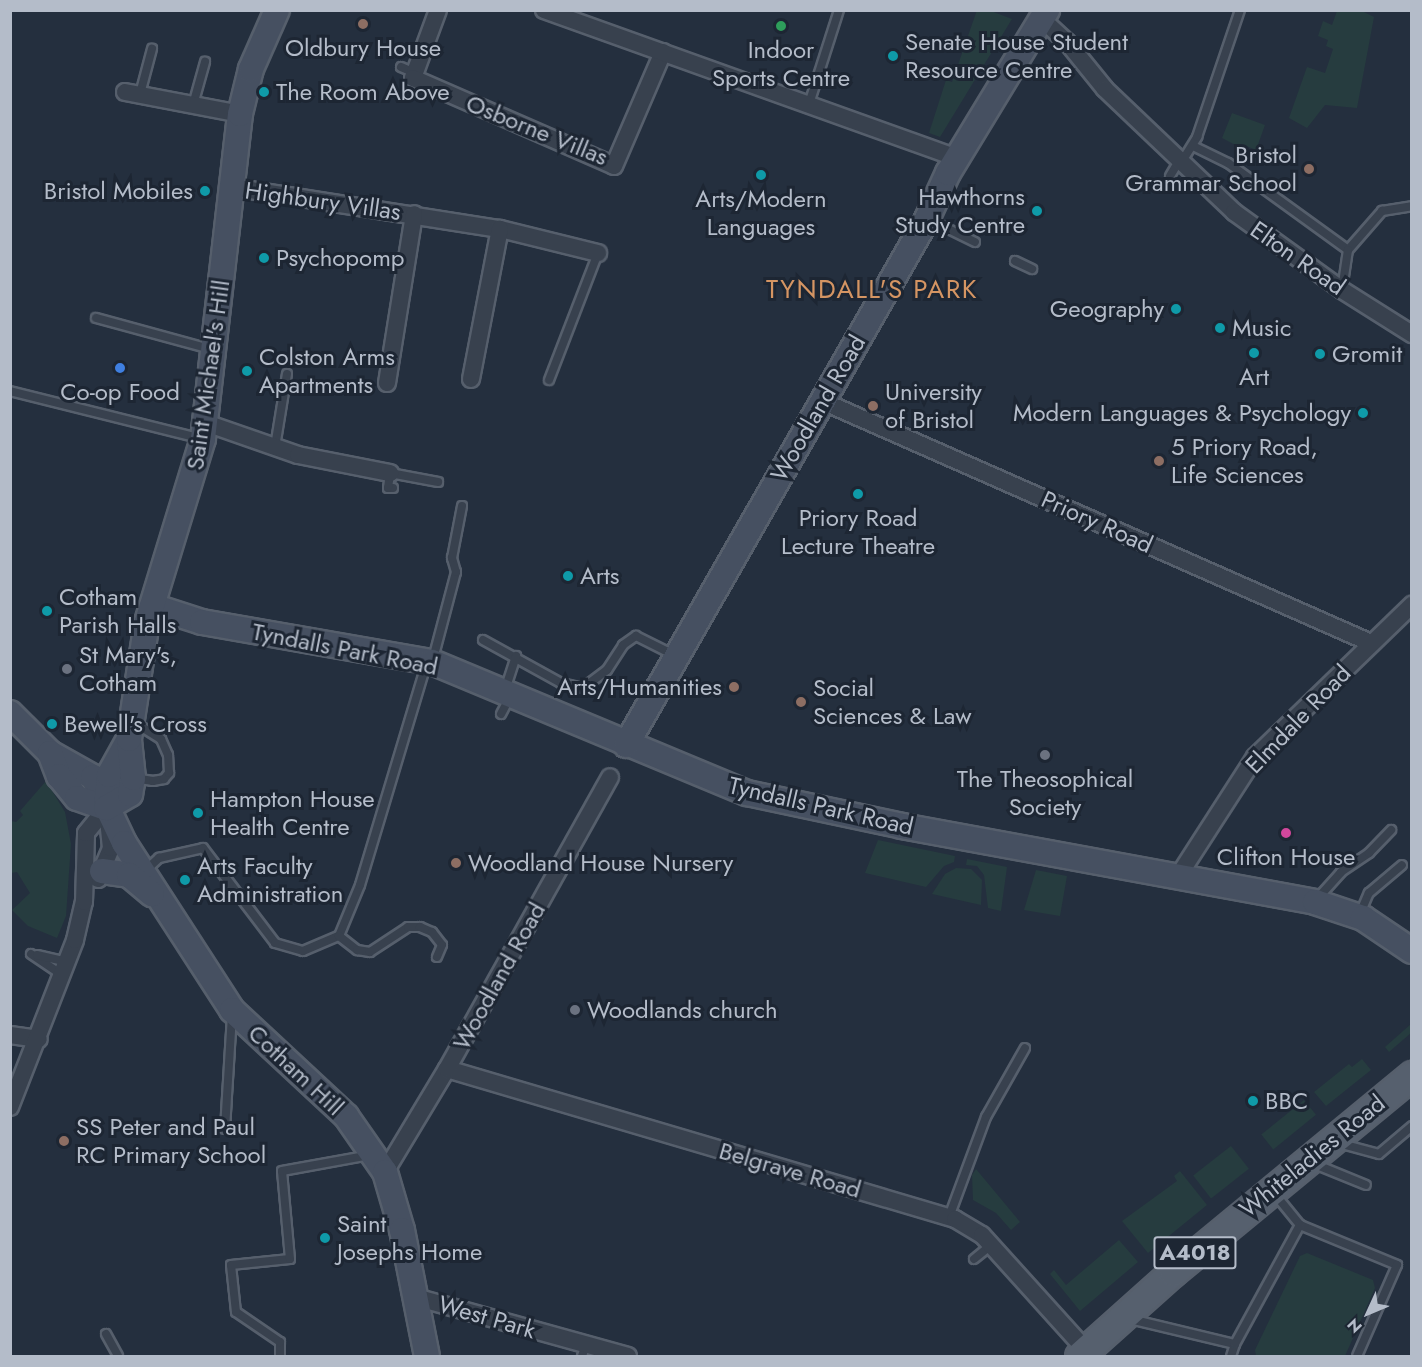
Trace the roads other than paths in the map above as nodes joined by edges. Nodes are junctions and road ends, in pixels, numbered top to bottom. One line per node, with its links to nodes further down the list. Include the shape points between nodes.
1 (277, 10): 13 (street, Saint Michael's Hill, via 250,69)
2 (438, 10): 8 (street, Osborne Villas, via 408,70 413,78 614,166)
3 (544, 10): 8 (street)
4 (839, 10): 12 (lane)
5 (1240, 10): 14 (lane)
6 (1045, 15): 15 (street, Woodland Road); 16 (street, Elton Road)
7 (152, 49): 10 (lane)
8 (663, 52): 12 (street)
9 (205, 62): 11 (lane)
10 (132, 93): 11 (street)
11 (193, 105): 13 (street)
12 (809, 105): 15 (street)
13 (240, 114): 17 (street, Saint Michael's Hill)
14 (1193, 146): 16 (lane); 23 (lane, via 1228,163)
15 (957, 158): 20 (street, Woodland Road)
16 (1177, 167): 27 (street, Elton Road)
17 (231, 187): 19 (street, Highbury Villas); 30 (street, Saint Michael's Hill)
18 (1412, 206): 23 (lane, via 1382,211)
19 (414, 214): 21 (street, Highbury Villas); 34 (street, Highbury Villas)
20 (927, 219): 22 (lane); 36 (street, Woodland Road)
21 (500, 229): 24 (street, Highbury Villas); 32 (street)
22 (975, 242)
23 (1348, 250): 27 (lane)
24 (598, 253): 33 (lane)
25 (1015, 261): 26 (lane)
26 (1032, 269)
27 (1342, 290): 29 (street, Elton Road)
28 (96, 318): 30 (lane)
29 (1412, 334)
30 (216, 351): 37 (street, Saint Michael's Hill)
31 (286, 374): 38 (lane)
32 (471, 379)
33 (549, 380)
34 (387, 383)
35 (10, 391): 37 (lane)
36 (822, 401): 45 (street, Priory Road); 47 (street, Woodland Road, via 741,552)
37 (205, 431): 38 (street); 43 (street, Saint Michael's Hill)
38 (275, 447): 39 (street)
39 (392, 481): 40 (lane)
40 (438, 482)
41 (462, 506): 48 (lane, via 452,558 456,572)
42 (1412, 605): 45 (street, Elmdale Road)
43 (149, 614): 48 (street, Tyndalls Park Road, via 185,626 202,622); 51 (street, Saint Michael's Hill)
44 (483, 640): 46 (lane)
45 (1371, 643): 60 (street, Elmdale Road, via 1255,757)
46 (516, 656): 47 (lane, via 561,683 583,688 607,670 623,645 636,636); 49 (lane)
47 (676, 656): 52 (street, Woodland Road)
48 (429, 661): 49 (street, Tyndalls Park Road); 65 (lane, via 360,885)
49 (505, 701): 52 (street, Tyndalls Park Road)
50 (10, 713): 55 (street, Cotham Hill, via 50,753 93,777)
51 (131, 730): 54 (street, Saint Michael's Hill); 54 (lane, via 160,738 168,754 169,773 164,779 153,781); 55 (street, Saint Michael's Hill, via 109,775)
52 (626, 745): 60 (street, Tyndalls Park Road, via 747,793 902,826)
53 (610, 777): 72 (street, Woodland Road)
54 (133, 778): 55 (street, via 130,794)
55 (106, 808): 58 (street, Cotham Hill); 59 (street, via 111,848); 61 (street, via 86,833)
56 (1391, 830): 62 (lane, via 1369,853 1341,872)
57 (1402, 865): 64 (lane, via 1369,893)
58 (146, 870): 63 (street, Cotham Hill); 65 (lane, via 159,858 203,848 275,943 303,951 316,949)
59 (102, 872): 61 (street); 63 (street, via 129,875)
60 (1179, 875): 62 (street, Tyndalls Park Road)
61 (84, 902): 70 (street)
62 (1315, 902): 64 (street, Tyndalls Park Road)
63 (167, 912): 68 (street, Cotham Hill)
64 (1359, 916): 66 (street, Tyndalls Park Road)
65 (339, 936): 67 (lane, via 357,950 370,952 408,927 420,927 432,932 442,945)
66 (1412, 951)
67 (437, 957)
68 (232, 1010): 76 (lane); 79 (street, Cotham Hill, via 346,1116)
69 (10, 1035): 70 (street)
70 (39, 1039): 74 (street)
71 (1025, 1048): 82 (lane, via 986,1117)
72 (447, 1069): 79 (street, Woodland Road); 82 (street, Belgrave Road)
73 (1411, 1078): 77 (main road, Whiteladies Road / A4018)
74 (10, 1107)
75 (1412, 1126): 77 (lane, via 1379,1154)
76 (225, 1129)
77 (1329, 1141): 78 (main road, Whiteladies Road / A4018)
78 (1306, 1160): 80 (lane); 81 (main road, Whiteladies Road / A4018)
79 (379, 1163): 86 (street, Cotham Hill); 93 (lane, via 282,1171 290,1259 231,1265 236,1312 280,1342)
80 (1366, 1185)
81 (1270, 1190): 83 (lane); 87 (main road, Whiteladies Road / A4018)
82 (949, 1217): 84 (street, Belgrave Road, via 982,1235)
83 (1300, 1225): 89 (lane); 97 (lane, via 1397,1265)
84 (991, 1245): 85 (lane); 91 (street, Belgrave Road)
85 (974, 1259)
86 (416, 1297): 90 (street, West Park); 94 (street, Cotham Hill)
87 (1121, 1317): 89 (lane); 91 (main road, Whiteladies Road / A4018)
88 (106, 1335): 92 (lane)
89 (1235, 1344): 96 (lane)
90 (584, 1351): 95 (street, West Park)
91 (1082, 1353)
92 (118, 1356)
93 (280, 1356)
94 (427, 1356)
95 (628, 1356)
96 (1231, 1356)
97 (1357, 1356)

